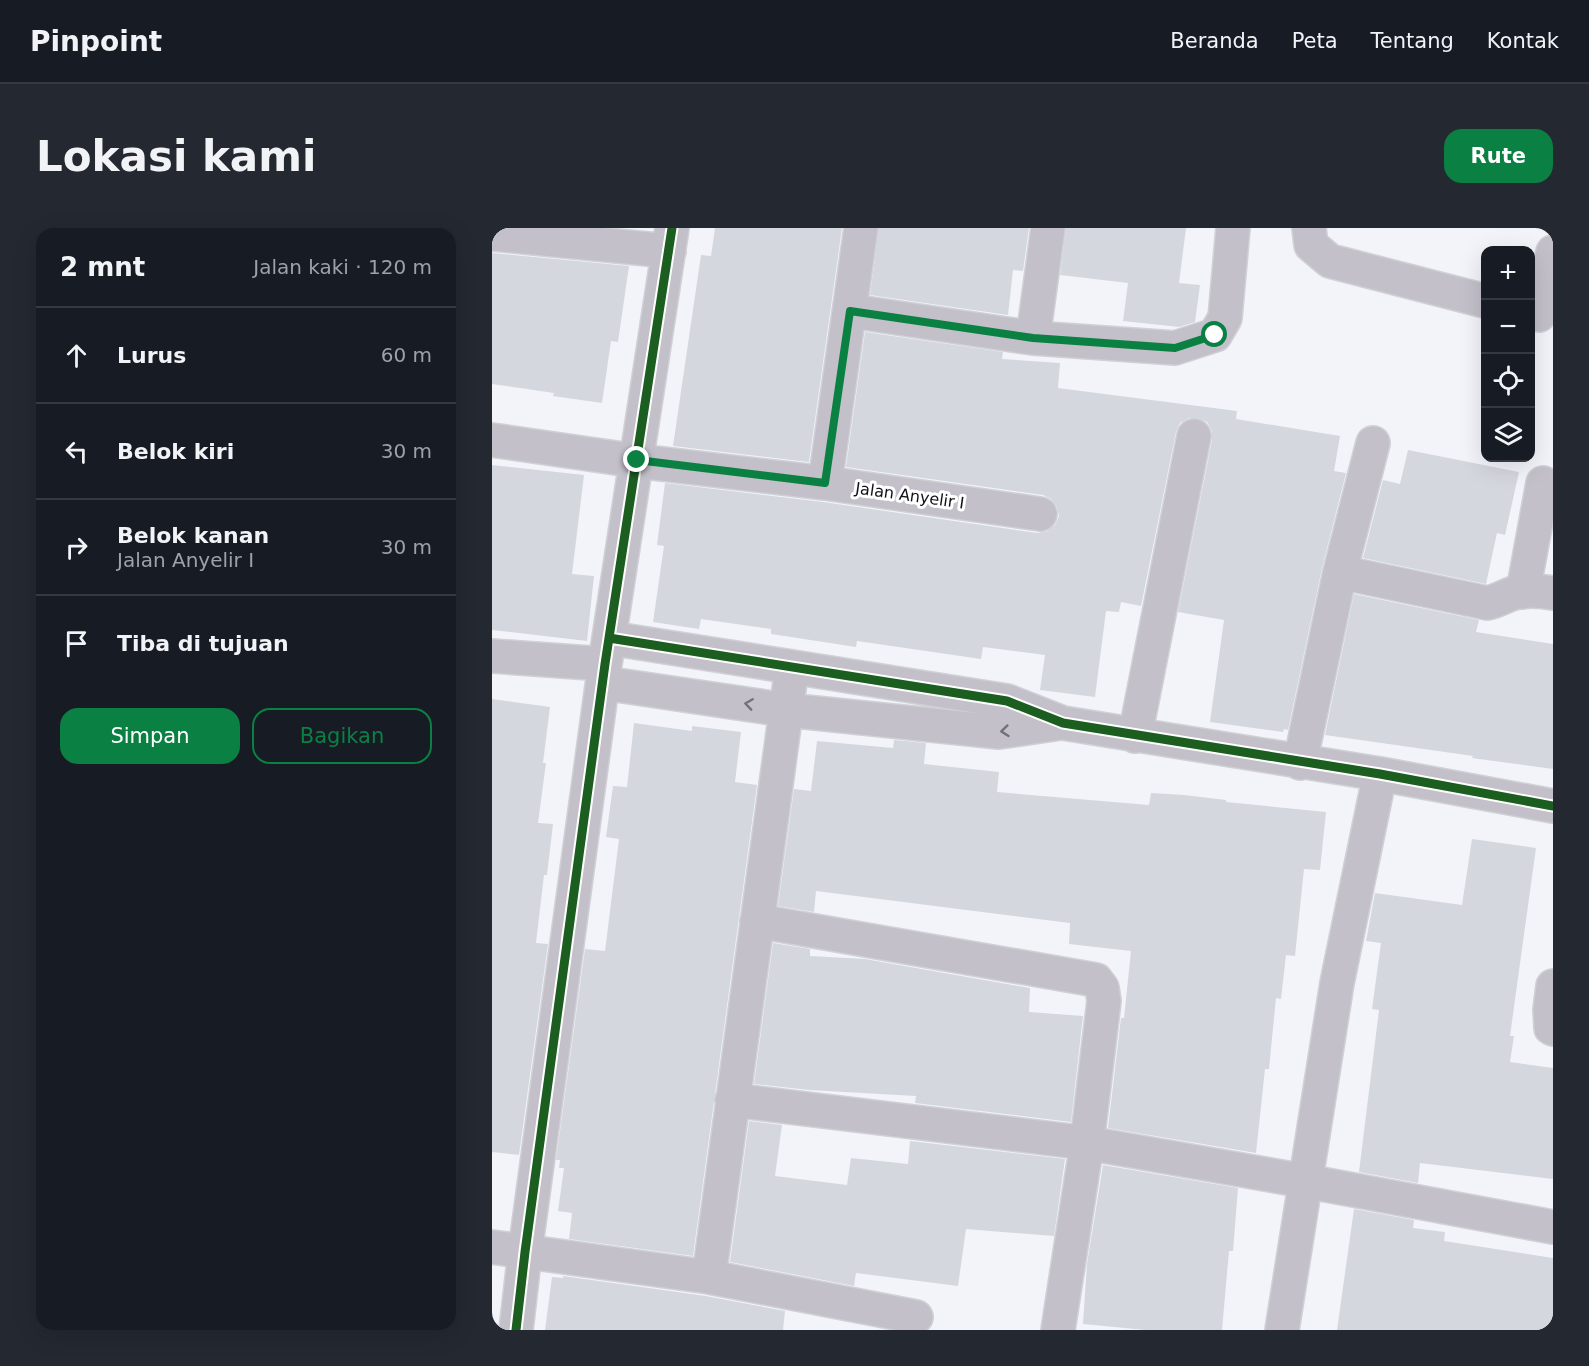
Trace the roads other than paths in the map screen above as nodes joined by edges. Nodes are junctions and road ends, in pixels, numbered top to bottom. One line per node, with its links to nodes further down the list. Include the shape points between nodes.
1 (861, 228): 9 (street)
2 (1048, 228): 11 (street)
3 (1233, 228): 11 (street, via 1225,318 1215,335 1175,348)
4 (1310, 228): 8 (street, via 1311,245 1330,261)
5 (492, 234): 6 (street)
6 (670, 239): 15 (street)
7 (1553, 252): 10 (street)
8 (1481, 300)
9 (850, 311): 11 (street); 16 (street)
10 (1541, 316)
11 (1033, 338)
12 (1194, 436): 28 (street)
13 (492, 440): 15 (street, Jalan Anyelir I)
14 (1373, 443): 19 (street)
15 (637, 460): 16 (street, Jalan Anyelir I); 22 (street)
16 (825, 483): 18 (street, Jalan Anyelir I)
17 (1543, 483): 20 (street)
18 (1040, 514)
19 (1340, 572): 20 (street, via 1487,603 1512,594); 29 (street)
20 (1538, 593)
21 (492, 656): 22 (street)
22 (606, 662): 23 (street); 25 (street, one-way to 22); 40 (street)
23 (792, 667): 24 (street); 25 (street)
24 (939, 690): 26 (street, via 1007,701); 27 (street)
25 (786, 710): 27 (street); 32 (street)
26 (1063, 723): 27 (street, one-way to 27, via 999,732); 28 (street)
27 (931, 726)
28 (1135, 736): 29 (street)
29 (1300, 763): 30 (street)
30 (1380, 774): 31 (street); 37 (street, via 1336,983)
31 (1553, 806)
32 (757, 921): 35 (street); 36 (street, via 1096,980 1104,1001)
33 (1553, 986): 34 (street)
34 (1553, 1029)
35 (732, 1100): 36 (street); 41 (street)
36 (1087, 1143): 37 (street); 44 (street)
37 (1305, 1181): 38 (street); 45 (street)
38 (1553, 1227)
39 (492, 1247): 40 (street)
40 (525, 1252): 41 (street); 43 (street)
41 (709, 1276): 42 (street)
42 (916, 1317)
43 (516, 1330)
44 (1058, 1330)
45 (1282, 1330)

